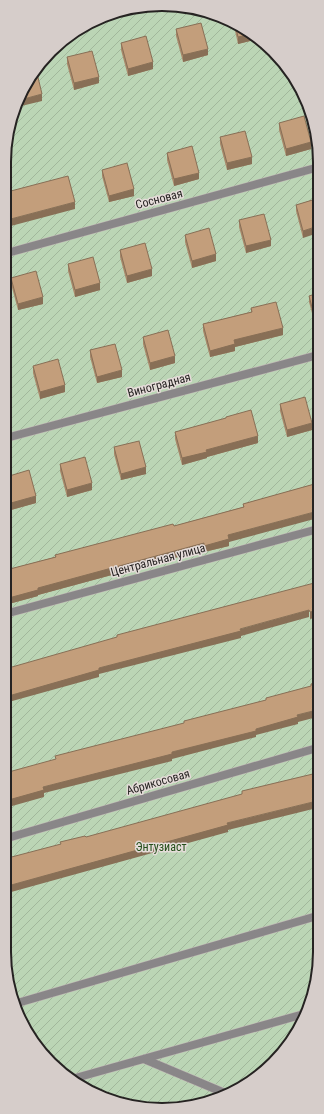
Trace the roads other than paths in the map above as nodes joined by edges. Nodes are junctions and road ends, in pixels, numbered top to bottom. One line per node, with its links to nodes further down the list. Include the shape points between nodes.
1 (313, 169): 2 (street, Сосновая)
2 (11, 253)
3 (313, 356): 4 (street, Виноградная)
4 (11, 437)
5 (313, 530): 6 (street, Центральная улица)
6 (11, 612)
7 (313, 749): 8 (street, Абрикосовая)
8 (11, 837)
9 (313, 917): 10 (street)
10 (19, 1002)
11 (299, 1015): 12 (street)
12 (144, 1059): 13 (street); 14 (street)
13 (77, 1078)
14 (221, 1091)

